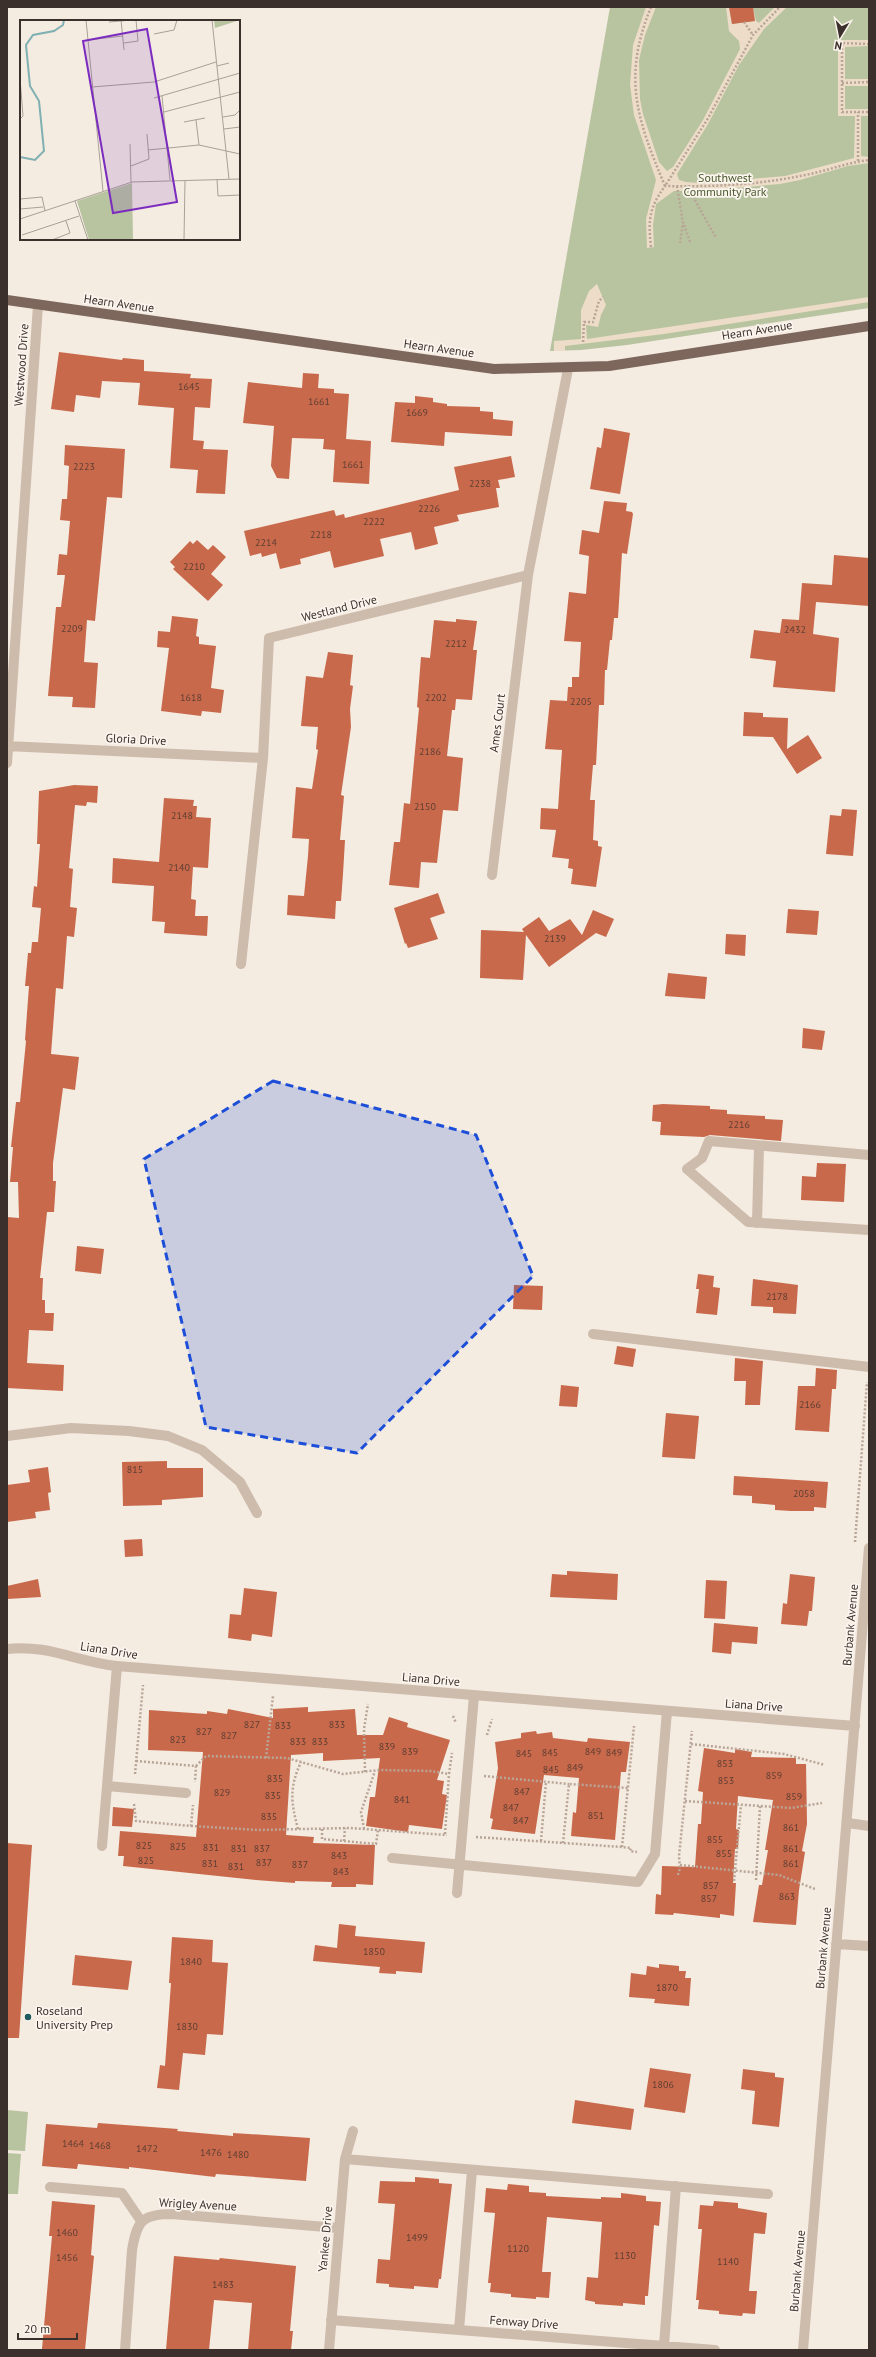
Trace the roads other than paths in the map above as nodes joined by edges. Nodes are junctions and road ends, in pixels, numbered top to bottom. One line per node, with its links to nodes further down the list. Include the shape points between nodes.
1 (7, 300): 2 (main road, Hearn Avenue)
2 (38, 305): 4 (main road, Hearn Avenue, via 494,369); 6 (street, Westwood Drive)
3 (869, 326): 4 (main road, Hearn Avenue, via 609,366)
4 (568, 369): 5 (street)
5 (528, 574): 7 (street, Westland Drive, via 269,638); 9 (street, Ames Court)
6 (8, 746): 7 (street, Gloria Drive); 8 (street, Westwood Drive)
7 (263, 758): 10 (street, Westland Drive)
8 (7, 763)
9 (492, 875)
10 (241, 964)
11 (759, 1146): 12 (street); 13 (street); 13 (street, via 709,1141 702,1158 687,1170 748,1222)
12 (869, 1155)
13 (757, 1223): 14 (street)
14 (869, 1230)
15 (593, 1334): 16 (street)
16 (868, 1366)
17 (7, 1436): 18 (street, via 71,1428 168,1436 202,1450 240,1482)
18 (257, 1513)
19 (869, 1548): 24 (street, Burbank Avenue)
20 (7, 1649): 21 (street, Liana Drive, via 31,1647 58,1652 80,1661)
21 (117, 1666): 22 (street, Liana Drive); 25 (street)
22 (474, 1696): 23 (street, Liana Drive); 31 (street)
23 (667, 1711): 24 (street, Liana Drive); 31 (street, via 655,1854 638,1882)
24 (855, 1726): 27 (street, Burbank Avenue)
25 (107, 1786): 26 (street); 29 (street)
26 (186, 1793)
27 (848, 1823): 28 (street); 33 (street, Burbank Avenue)
28 (869, 1826)
29 (102, 1846)
30 (392, 1858): 31 (street)
31 (459, 1863): 32 (street)
32 (457, 1893)
33 (836, 1944): 34 (street); 49 (street, Burbank Avenue)
34 (869, 1946)
35 (353, 2131): 36 (street, Yankee Drive)
36 (346, 2159): 37 (street); 42 (street, Yankee Drive)
37 (472, 2170): 38 (street); 44 (street)
38 (676, 2186): 40 (street); 45 (street)
39 (50, 2187): 41 (street, via 122,2193)
40 (768, 2194)
41 (140, 2221): 42 (street, Wrigley Avenue, via 154,2214 172,2214); 46 (street, via 134,2234 132,2250)
42 (338, 2228): 43 (street, Yankee Drive)
43 (331, 2320): 44 (street, Fenway Drive); 47 (street, Yankee Drive)
44 (459, 2330): 45 (street, Fenway Drive)
45 (664, 2346): 48 (street, Fenway Drive)
46 (125, 2350)
47 (329, 2350)
48 (715, 2350)
49 (803, 2350)

